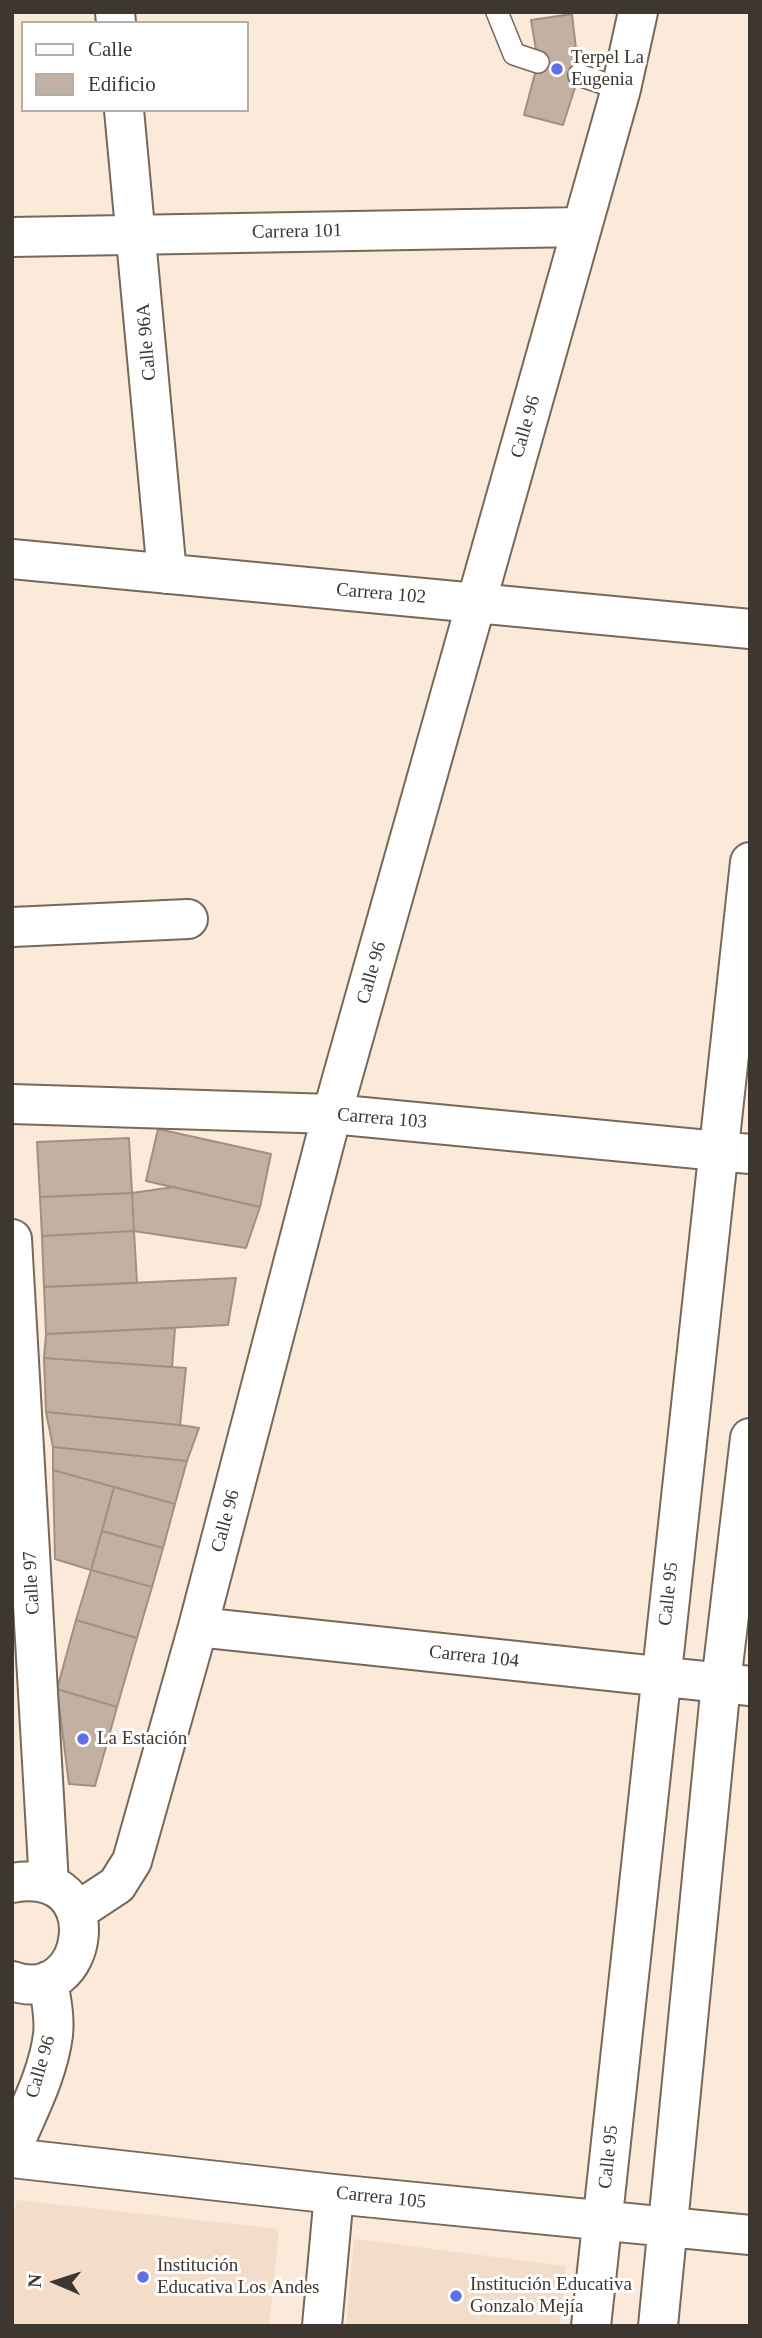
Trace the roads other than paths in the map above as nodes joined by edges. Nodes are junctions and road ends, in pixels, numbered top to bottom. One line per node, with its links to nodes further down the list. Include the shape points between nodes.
1 (497, 12): 3 (lane, via 514,54)
2 (638, 12): 5 (street, Calle 96)
3 (538, 62)
4 (579, 75): 5 (lane)
5 (621, 89): 7 (street, Calle 96)
6 (124, 112): 8 (street, Calle 96A)
7 (581, 227): 8 (street, Carrera 101); 12 (street, Calle 96)
8 (137, 235): 9 (street, Carrera 101); 11 (street, Calle 96A)
9 (12, 237)
10 (12, 559): 11 (street, Carrera 102)
11 (167, 574): 12 (street, Carrera 102)
12 (477, 603): 13 (street, Carrera 102); 18 (street, Calle 96)
13 (750, 629)
14 (750, 862): 19 (street, Calle 95)
15 (188, 919): 16 (street)
16 (12, 927)
17 (12, 1104): 18 (street, Carrera 103)
18 (332, 1114): 19 (street, Carrera 103); 22 (street, Calle 96)
19 (734, 1152): 23 (street, Calle 95)
20 (12, 1239): 25 (street, Calle 97)
21 (750, 1438): 24 (street)
22 (198, 1627): 23 (street, Carrera 104); 26 (street, Calle 96, via 132,1861 117,1885)
23 (660, 1678): 24 (street, Carrera 104); 31 (street, Calle 95)
24 (736, 1685): 32 (street)
25 (31, 1883): 26 (street, via 65,1895)
26 (76, 1912): 27 (street, via 81,1932 77,1952 65,1970)
27 (30, 1981): 28 (street, Calle 96, via 52,2007 53,2035 42,2076)
28 (12, 2149)
29 (12, 2158): 30 (street, Carrera 105)
30 (334, 2194): 31 (street, Carrera 105); 34 (street)
31 (602, 2220): 32 (street, Carrera 105); 35 (street, Calle 95)
32 (668, 2227): 33 (street, Carrera 105); 36 (street)
33 (750, 2235)
34 (322, 2326)
35 (591, 2326)
36 (658, 2326)

